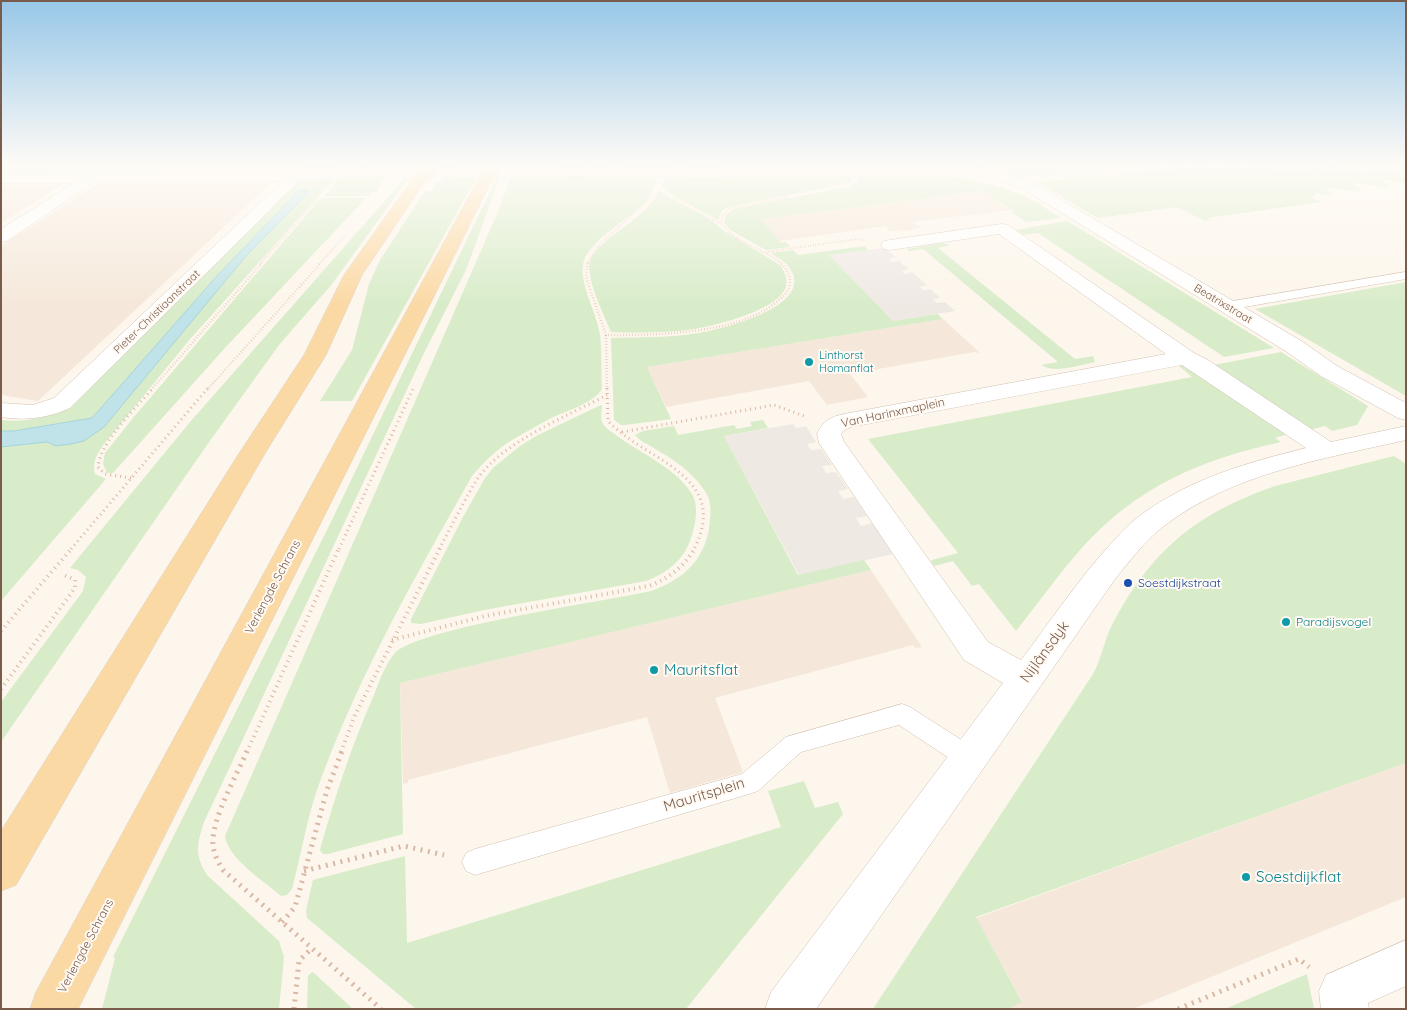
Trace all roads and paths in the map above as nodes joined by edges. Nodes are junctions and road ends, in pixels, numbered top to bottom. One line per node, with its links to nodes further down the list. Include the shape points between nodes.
1 (38, 212): 12 (street)
2 (259, 212): 21 (street, Pieter-Christiaanstraat, via 62,403 33,413)
3 (307, 212): 27 (path, via 186,348 108,442 98,459 100,472)
4 (397, 212): 35 (main road, via 353,275 315,355)
5 (468, 212): 41 (main road, Verlengde Schrans)
6 (637, 212): 17 (path, via 600,243 586,264 586,276)
7 (699, 212): 10 (path)
8 (726, 212): 10 (path)
9 (1069, 212): 16 (street, Beatrixstraat)
10 (721, 223): 14 (path, via 726,230)
11 (346, 234): 27 (path)
12 (1, 236)
13 (890, 245): 14 (path, via 858,239); 18 (street, via 1002,230)
14 (765, 252): 17 (path, via 783,264 791,283 786,294 765,309 736,321 696,331)
15 (1406, 275): 16 (lane)
16 (1227, 306): 22 (street, Beatrixstraat, via 1304,352 1329,371)
17 (606, 335): 20 (path)
18 (1186, 358): 23 (street, Van Harinxmaplein, via 844,421); 26 (street)
19 (416, 384): 37 (path, via 217,819 213,853 222,870)
20 (607, 395): 24 (path, via 608,421); 30 (path, via 515,444 488,466 456,516)
21 (1, 410)
22 (1406, 413)
23 (833, 426): 24 (path, via 774,405); 31 (street, Van Harinxmaplein, via 829,434 832,443 976,651)
24 (621, 432): 30 (path, via 664,460 690,481 701,495 702,525 692,556 682,567 667,579 648,586 485,616)
25 (1406, 433): 26 (street, Nijlânsdyk)
26 (1328, 451): 31 (street, Nijlânsdyk, via 1256,468 1200,490 1154,519 1104,571)
27 (132, 478): 29 (path)
28 (62, 574): 32 (path, via 75,580 75,588)
29 (1, 631)
30 (392, 640): 36 (path, via 355,716 327,790)
31 (1025, 679): 33 (street, Nijlânsdyk)
32 (1, 689)
33 (968, 758): 34 (lane, Mauritsplein, via 902,714 794,744 748,783); 44 (street, Nijlânsdyk)
34 (475, 862): 36 (path, via 404,846)
35 (1, 870)
36 (304, 871): 37 (path, via 295,907)
37 (282, 922): 38 (path)
38 (312, 948): 42 (path, via 299,961); 43 (path)
39 (1406, 963): 40 (street)
40 (1343, 1000): 45 (path, via 1299,959)
41 (53, 1009)
42 (294, 1009)
43 (380, 1009)
44 (788, 1009)
45 (1178, 1009)

